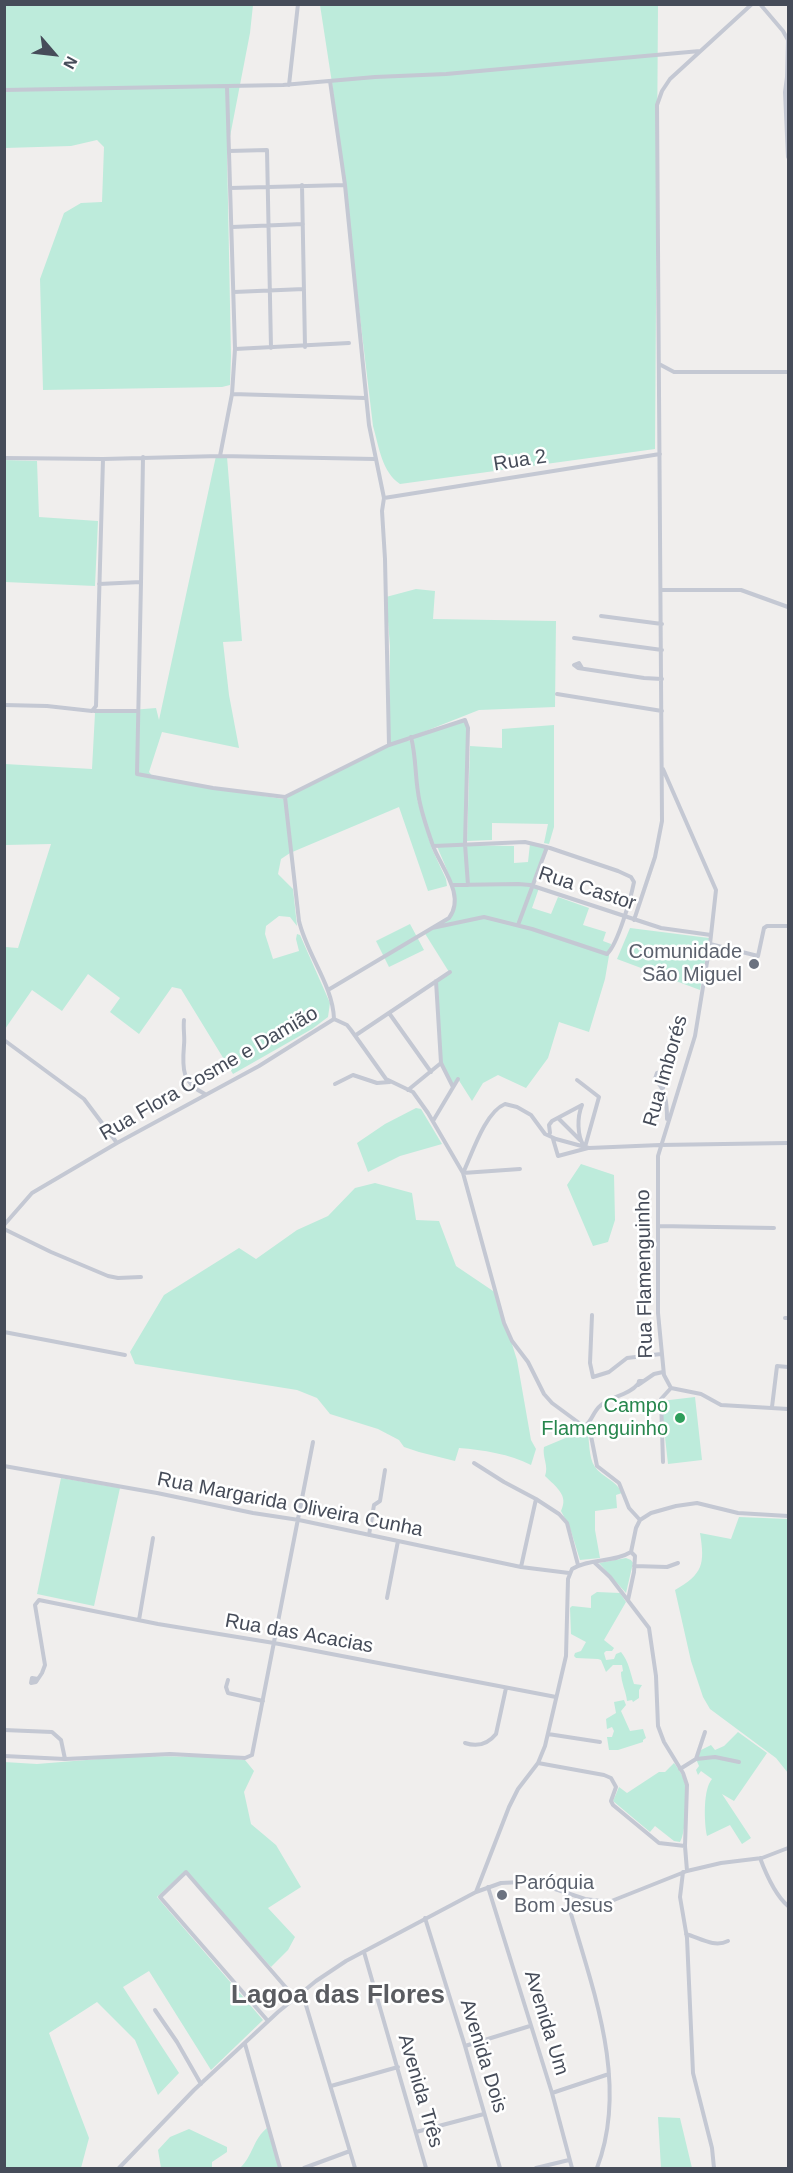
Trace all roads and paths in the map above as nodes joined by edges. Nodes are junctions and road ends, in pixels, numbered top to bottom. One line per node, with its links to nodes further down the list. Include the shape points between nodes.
1 (298, 4): 6 (street)
2 (752, 4): 4 (street)
3 (760, 4): 10 (street, via 787,38)
4 (700, 51): 5 (street); 25 (street, via 667,82 657,105)
5 (330, 81): 6 (street); 12 (street)
6 (289, 85): 7 (street)
7 (227, 87): 8 (street); 9 (street)
8 (4, 90)
9 (229, 152): 13 (street, via 267,150); 14 (street)
10 (789, 157)
11 (302, 185): 12 (street); 13 (street); 15 (street)
12 (345, 185): 28 (street)
13 (268, 186): 14 (street); 16 (street)
14 (230, 188): 17 (street)
15 (303, 224): 16 (street); 18 (street)
16 (268, 226): 17 (street); 19 (street)
17 (231, 227): 20 (street)
18 (304, 289): 19 (street); 22 (street)
19 (269, 290): 20 (street); 23 (street)
20 (234, 292): 24 (street)
21 (349, 343): 22 (street)
22 (305, 347): 23 (street)
23 (271, 348): 24 (street)
24 (235, 349): 27 (street)
25 (658, 363): 26 (street, via 674,372); 29 (street)
26 (789, 372)
27 (232, 394): 28 (street); 30 (street)
28 (365, 398): 34 (street)
29 (660, 454): 35 (street, Rua 2); 38 (street)
30 (220, 456): 31 (street); 34 (street)
31 (143, 457): 33 (street); 36 (street)
32 (4, 458): 33 (street)
33 (103, 459): 37 (street)
34 (375, 459): 35 (street)
35 (384, 498): 52 (street)
36 (141, 582): 37 (street); 49 (street)
37 (99, 584): 48 (street, via 96,706)
38 (661, 590): 39 (street, via 736,590); 41 (street)
39 (789, 607)
40 (601, 616): 41 (street)
41 (662, 624): 43 (street)
42 (574, 638): 43 (street)
43 (662, 650): 45 (street)
44 (582, 668): 45 (street)
45 (662, 679): 50 (street)
46 (557, 694): 50 (street)
47 (4, 705): 48 (street)
48 (92, 711): 49 (street)
49 (138, 711): 54 (street, via 137,774)
50 (662, 711): 53 (street)
51 (411, 737): 52 (street); 55 (street, via 462,720 467,723); 56 (street, via 420,803)
52 (389, 745): 54 (street)
53 (662, 767): 62 (street, via 662,821 655,857); 66 (street, Rua Imborés, via 715,883)
54 (285, 798): 70 (street, via 299,921)
55 (465, 844): 56 (street); 57 (street, via 525,842); 59 (street)
56 (434, 846): 58 (street)
57 (547, 847): 60 (street); 61 (street, via 633,878)
58 (452, 885): 59 (street, Rua Castor); 65 (street, via 454,911)
59 (468, 885): 60 (street, Rua Castor)
60 (533, 886): 61 (street, Rua Castor); 63 (street)
61 (624, 917): 62 (street, Rua Castor); 63 (street, via 607,954)
62 (634, 920): 66 (street, Rua Castor)
63 (518, 925): 65 (street, via 484,917)
64 (789, 926): 67 (street, via 764,928 758,956)
65 (432, 928): 70 (street)
66 (711, 935): 67 (street, Rua Imborés)
67 (710, 944): 88 (street, Rua Imborés, via 695,1036)
68 (450, 972): 69 (street)
69 (436, 981): 71 (street); 76 (street)
70 (328, 990): 72 (street)
71 (389, 1013): 74 (street); 77 (street)
72 (334, 1019): 74 (street, Rua Flora Cosme e Damião); 85 (street, Rua Flora Cosme e Damião, via 279,1055)
73 (184, 1020): 85 (street, via 186,1077 191,1086)
74 (356, 1035): 80 (street, Rua Flora Cosme e Damião)
75 (4, 1040): 92 (street, via 84,1099)
76 (441, 1063): 77 (street); 82 (street)
77 (430, 1072): 84 (street)
78 (458, 1079): 82 (street)
79 (577, 1080): 95 (street, via 599,1097)
80 (390, 1082): 81 (street, via 377,1083 351,1075); 84 (street)
81 (335, 1084)
82 (453, 1087): 87 (street)
83 (663, 1088): 88 (street)
84 (408, 1090): 87 (street)
85 (206, 1094): 92 (street, Rua Flora Cosme e Damião)
86 (558, 1118): 89 (street, via 549,1125); 91 (street); 91 (street, via 582,1105)
87 (433, 1121): 97 (street)
88 (667, 1123): 94 (street, Rua Imborés)
89 (550, 1133)
90 (553, 1138): 95 (street); 95 (street, via 558,1156); 97 (street, via 545,1134 531,1115 510,1104 502,1105 483,1129)
91 (580, 1140): 95 (street)
92 (117, 1143): 99 (street, Rua Flora Cosme e Damião, via 32,1192)
93 (789, 1143): 94 (street)
94 (660, 1145): 95 (street); 98 (street, Rua Flamenguinho)
95 (587, 1147)
96 (520, 1169): 97 (street)
97 (463, 1173): 111 (street, via 512,1341 544,1394)
98 (658, 1226): 100 (street); 104 (street, Rua Flamenguinho)
99 (4, 1227): 101 (street, via 108,1276)
100 (774, 1228)
101 (141, 1276)
102 (592, 1315): 104 (street, via 593,1377 609,1372 627,1358)
103 (4, 1332): 105 (street)
104 (661, 1354): 107 (street, Rua Flamenguinho)
105 (125, 1355)
106 (789, 1367): 109 (street, via 776,1367)
107 (663, 1371): 108 (street, Rua Flamenguinho); 111 (street, via 598,1407)
108 (671, 1388): 109 (street, via 701,1394 722,1405); 113 (street, via 661,1399)
109 (772, 1407): 110 (street)
110 (789, 1409)
111 (585, 1426): 120 (street, via 590,1431 597,1466 619,1483 629,1508)
112 (313, 1442): 119 (street)
113 (663, 1462)
114 (474, 1463): 117 (street)
115 (4, 1466): 119 (street, Rua Margarida Oliveira Cunha)
116 (386, 1470): 121 (street)
117 (536, 1499): 127 (street, via 564,1518); 129 (street)
118 (788, 1514): 120 (street, via 750,1515 697,1503 660,1510)
119 (299, 1520): 121 (street, Rua Margarida Oliveira Cunha); 134 (street)
120 (640, 1520): 124 (street)
121 (369, 1535): 123 (street, Rua Margarida Oliveira Cunha)
122 (153, 1538): 133 (street)
123 (399, 1541): 129 (street, Rua Margarida Oliveira Cunha); 131 (street)
124 (631, 1552): 125 (street); 128 (street)
125 (593, 1562): 127 (street); 132 (street)
126 (678, 1563): 128 (street, via 667,1567)
127 (578, 1565): 130 (street)
128 (634, 1566): 132 (street)
129 (521, 1567): 130 (street, Rua Margarida Oliveira Cunha)
130 (568, 1576): 138 (street, via 567,1644)
131 (387, 1598)
132 (628, 1600): 150 (street, via 649,1628 658,1726)
133 (139, 1620): 134 (street, Rua das Acacias); 135 (street, Rua das Acacias, via 36,1602 45,1665)
134 (274, 1643): 137 (street, Rua das Acacias); 139 (street)
135 (38, 1679)
136 (228, 1680): 139 (street, via 228,1693)
137 (506, 1688): 138 (street, Rua das Acacias); 144 (street, via 496,1734 482,1744)
138 (556, 1697): 142 (street)
139 (263, 1701): 146 (street, via 254,1750 245,1758 160,1754)
140 (4, 1730): 146 (street, via 52,1732 61,1740)
141 (705, 1732): 147 (street)
142 (548, 1734): 143 (street); 149 (street)
143 (600, 1742)
144 (465, 1743)
145 (4, 1756): 146 (street)
146 (64, 1759)
147 (696, 1759): 148 (street); 150 (street)
148 (739, 1761)
149 (538, 1763): 151 (street, via 608,1776 616,1787 613,1805 659,1843); 156 (street, via 509,1806)
150 (680, 1769): 151 (street, via 688,1791)
151 (685, 1846): 154 (street)
152 (789, 1848): 153 (street)
153 (760, 1858): 154 (street); 158 (street)
154 (685, 1872): 157 (street, via 609,1902); 160 (street, via 680,1897)
155 (488, 1887): 156 (street); 157 (street, via 522,1882); 167 (street, Avenida Um)
156 (476, 1892): 159 (street)
157 (565, 1892): 171 (street, via 600,2017)
158 (789, 1906)
159 (425, 1918): 162 (street); 169 (street, Avenida Dois)
160 (686, 1934): 161 (street, via 719,1945); 188 (street, via 693,2073)
161 (729, 1941)
162 (364, 1952): 163 (street); 170 (street, Avenida Três)
163 (303, 1992): 164 (street); 173 (street)
164 (295, 1998): 166 (street); 166 (street, via 186,1872 160,1896)
165 (155, 2010): 172 (street)
166 (268, 2021): 168 (street)
167 (530, 2026): 169 (street); 174 (street, Avenida Um)
168 (245, 2044): 172 (street); 180 (street)
169 (465, 2046): 175 (street, Avenida Dois)
170 (398, 2067): 173 (street); 176 (street, Avenida Três)
171 (609, 2074): 174 (street); 187 (street, via 609,2124)
172 (201, 2084): 179 (street)
173 (331, 2086): 177 (street)
174 (552, 2093): 178 (street, Avenida Um)
175 (484, 2114): 176 (street); 184 (street, Avenida Dois)
176 (416, 2132): 183 (street, Avenida Três)
177 (350, 2151): 181 (street); 182 (street)
178 (569, 2160): 185 (street); 186 (street, Avenida Um)
179 (119, 2169)
180 (280, 2169)
181 (304, 2169)
182 (355, 2169)
183 (426, 2169)
184 (500, 2169)
185 (536, 2169)
186 (572, 2169)
187 (597, 2169)
188 (714, 2169)

